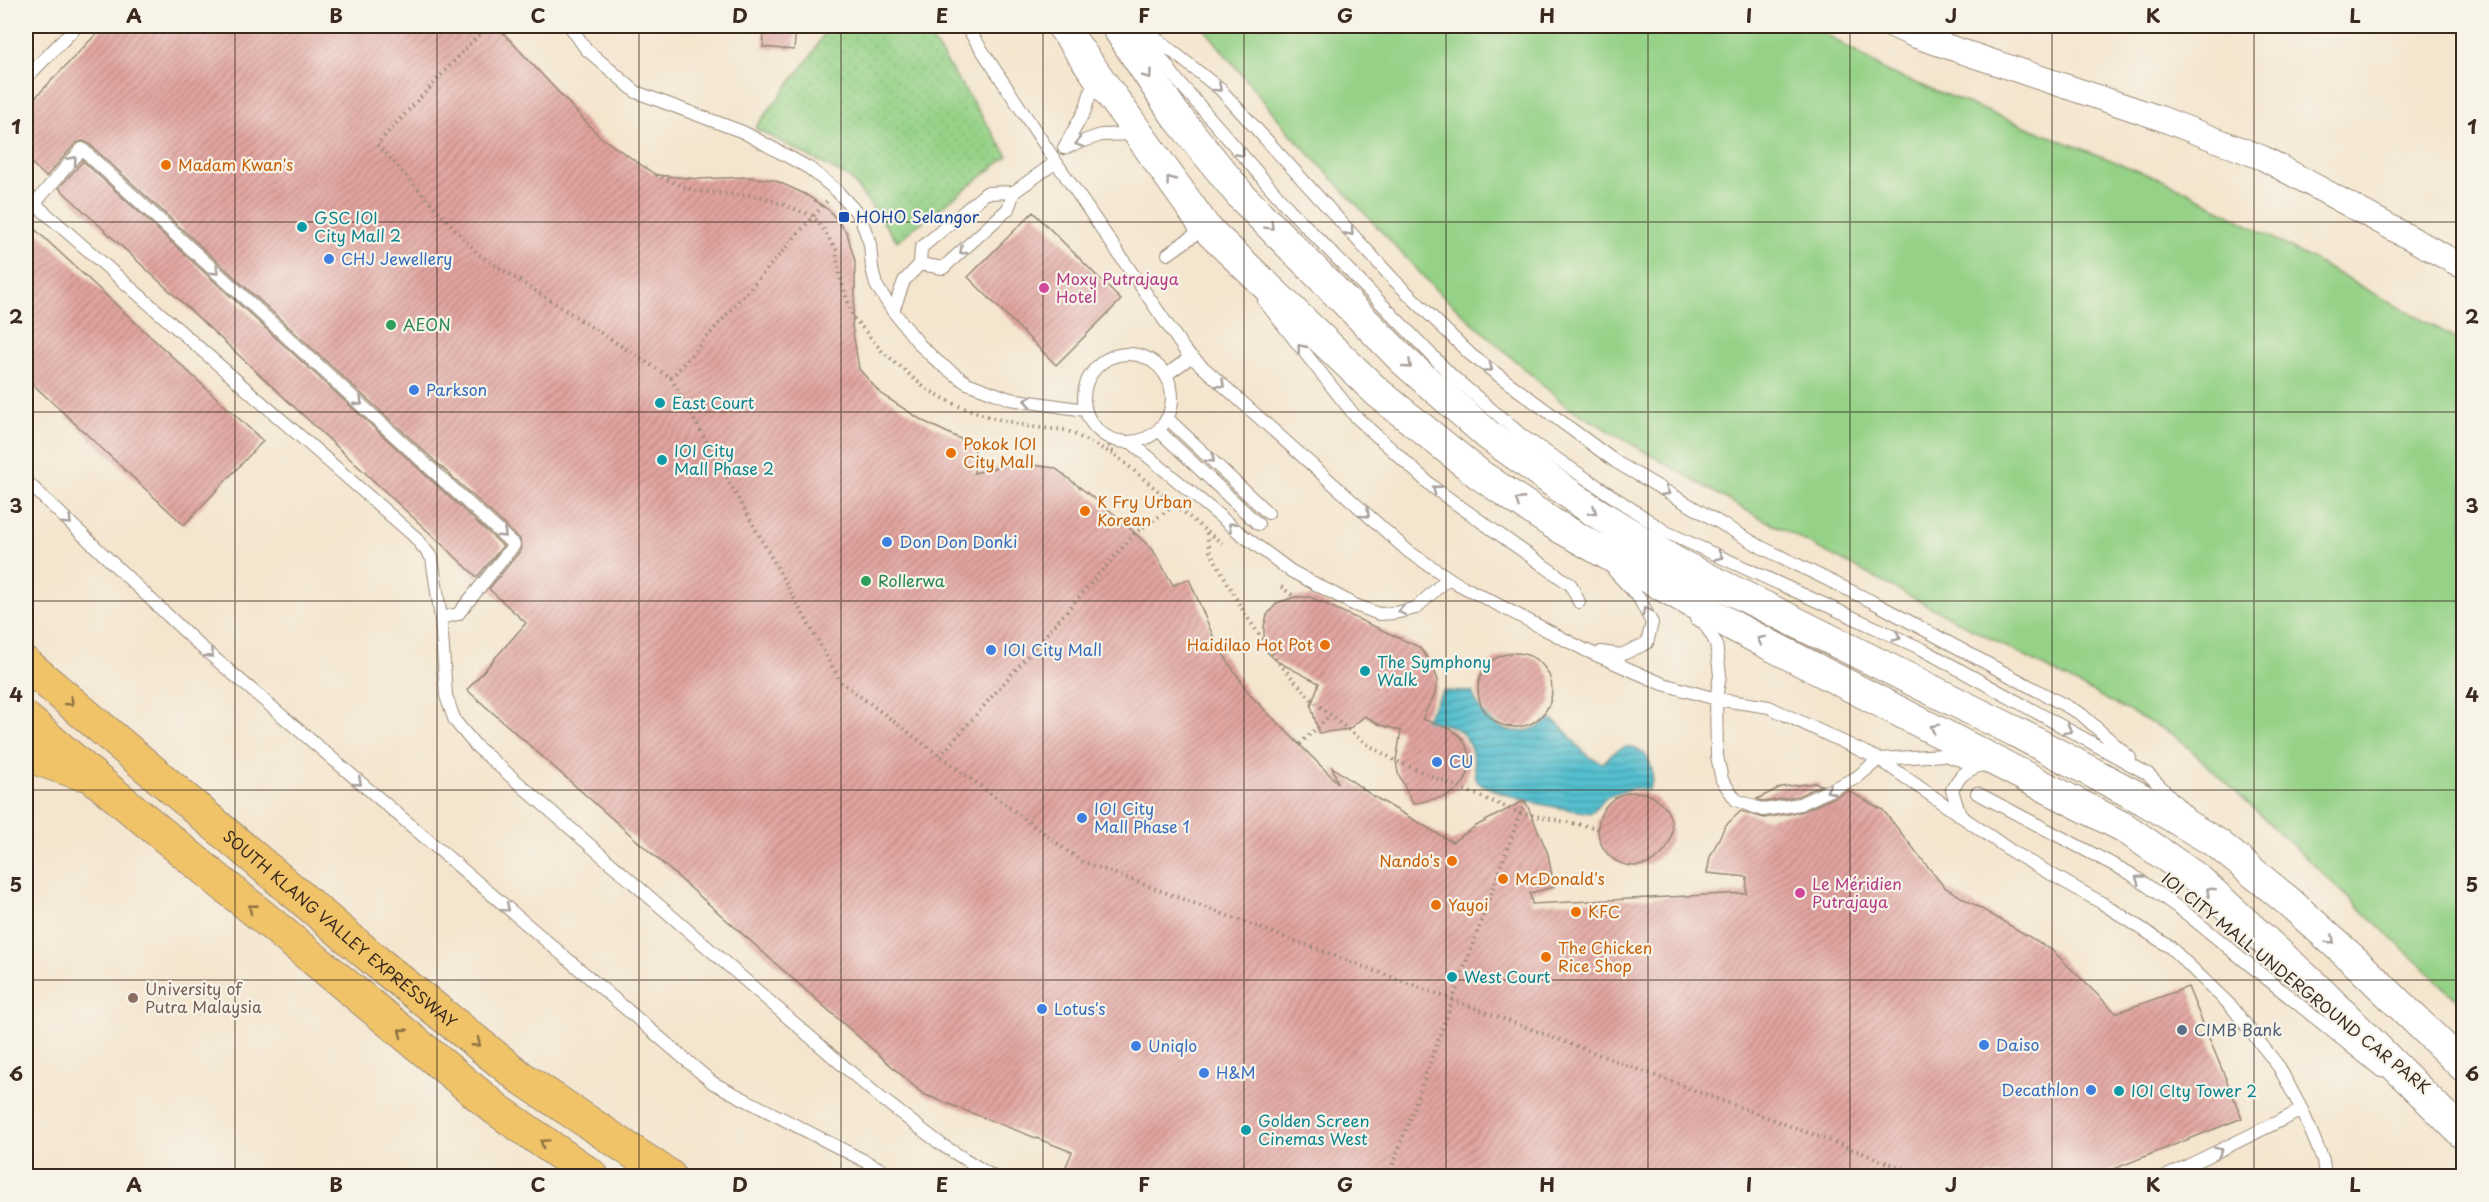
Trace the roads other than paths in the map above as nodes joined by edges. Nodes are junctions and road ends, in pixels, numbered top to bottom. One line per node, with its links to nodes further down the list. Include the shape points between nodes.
1 (77, 26): 9 (lane)
2 (570, 26): 18 (lane, via 586,49 636,92 743,132 809,168 836,190 860,216 870,244 876,285)
3 (966, 26): 11 (lane)
4 (1062, 26): 8 (street)
5 (1116, 26): 45 (street, one-way to 45, via 1174,113 1242,197 1404,361 1488,435 1588,508 1675,562 2014,731)
6 (1139, 26): 40 (lane, one-way to 40, via 1220,89 1393,279 1471,355 1626,468 1761,547 2081,714); 40 (lane, one-way to 40, via 1178,81 1290,210 1452,376 1524,437 1666,532 1922,649)
7 (1894, 26): 17 (street, via 2160,118 2263,159)
8 (1096, 75): 10 (street); 10 (lane, one-way to 8, via 1101,135 1064,148 1085,110)
9 (26, 78)
10 (1137, 134): 14 (street, one-way to 10)
11 (1056, 162): 12 (lane); 19 (lane)
12 (1014, 192): 16 (lane, via 986,194 921,248); 16 (lane, one-way to 16, via 1008,209 943,268)
13 (30, 200): 32 (lane, via 414,536 432,558); 32 (lane, one-way to 32, via 82,149 514,545 458,614)
14 (1204, 227): 15 (lane); 27 (street, one-way to 14, via 1480,475 1377,392); 31 (lane, one-way to 14, via 1570,585 1434,488 1355,416)
15 (1168, 254)
16 (920, 264): 18 (lane, via 904,281)
17 (2463, 267)
18 (893, 311): 21 (lane, one-way to 18, via 1010,399 967,383 920,345)
19 (1191, 357): 20 (lane); 30 (lane, one-way to 30, via 1409,552)
20 (1166, 375): 21 (lane, via 1145,357 1117,355 1094,370 1087,382); 22 (lane, via 1172,388)
21 (1086, 410): 24 (lane, via 1103,435)
22 (1168, 419): 23 (lane); 26 (lane, one-way to 26)
23 (1159, 431): 24 (lane); 28 (lane)
24 (1132, 443): 30 (lane, one-way to 24, via 1416,608 1379,614 1355,604 1291,571)
25 (26, 481): 51 (lane, one-way to 51, via 199,645 713,1083)
26 (1269, 513)
27 (1552, 522): 29 (lane); 42 (street, one-way to 27, via 1735,627)
28 (1258, 524)
29 (1618, 574): 33 (lane, one-way to 29, via 1621,655 1647,643 1652,623 1639,598); 35 (lane, via 1704,623 1716,643 1720,675)
30 (1448, 578): 33 (lane)
31 (1579, 602)
32 (441, 618): 52 (lane, via 446,696 455,721 476,746 877,1095 942,1145)
33 (1585, 650): 35 (lane, via 1663,684)
34 (26, 664): 50 (highway, SOUTH KLANG VALLEY EXPRESSWAY, one-way to 50, via 378,963 520,1077)
35 (1716, 699): 38 (lane, via 1769,707); 38 (lane, one-way to 35, via 1856,778 1800,804 1763,810 1736,800 1722,780)
36 (26, 719): 41 (highway)
37 (26, 755): 41 (highway)
38 (1879, 759): 39 (lane, via 1944,755); 44 (lane)
39 (1979, 766): 42 (lane); 44 (lane, via 1966,771 1952,790)
40 (2148, 774): 45 (lane)
41 (93, 777): 49 (highway, one-way to 41, via 496,1109)
42 (2051, 791): 48 (street, one-way to 42, via 2321,992 2198,879 2125,828)
43 (1977, 793): 48 (lane, IOI CITY MALL UNDERGROUND CAR PARK, one-way to 43, via 2187,914 2131,874)
44 (1960, 816): 47 (lane, via 2013,853 2170,947 2232,1007 2279,1066)
45 (2218, 844): 46 (street, one-way to 46, via 2288,900)
46 (2463, 1067)
47 (2302, 1110): 53 (lane, one-way to 47); 54 (lane, via 2323,1160)
48 (2463, 1137)
49 (592, 1176)
50 (669, 1176)
51 (894, 1176)
52 (992, 1176)
53 (2167, 1176)
54 (2325, 1176)

